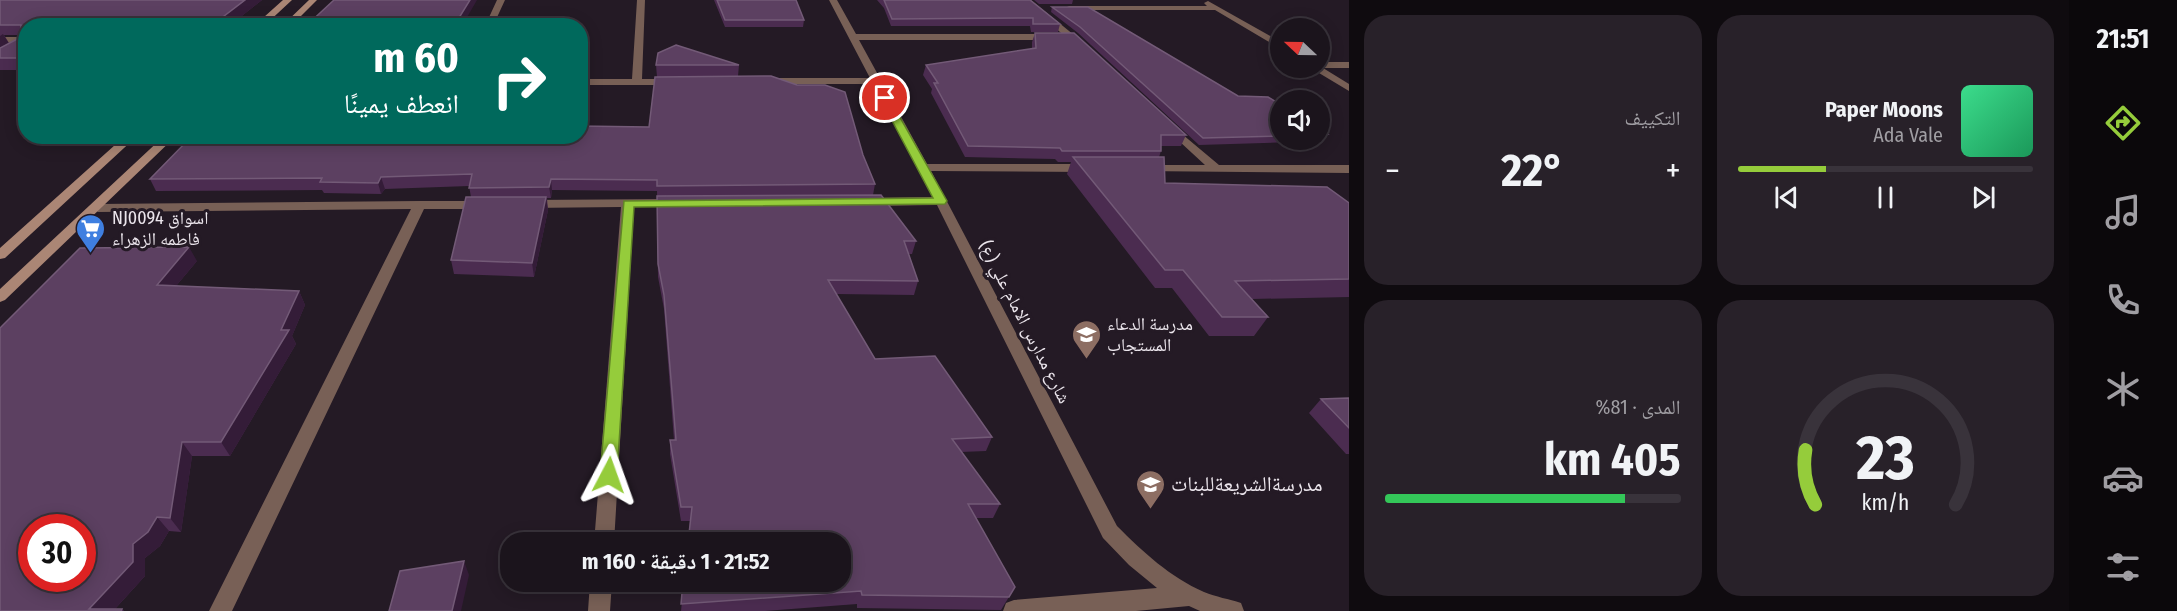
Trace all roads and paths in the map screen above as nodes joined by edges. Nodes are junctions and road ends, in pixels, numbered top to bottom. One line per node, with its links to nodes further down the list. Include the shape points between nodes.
1 (288, 0): 12 (street)
2 (314, 0): 13 (street)
3 (501, 0): 14 (street)
4 (641, 0): 30 (street)
5 (833, 0): 15 (street, شارع مدارس الامام علي (ع))
6 (1026, 0): 8 (street)
7 (1203, 0): 11 (street)
8 (1036, 8): 9 (street); 16 (street)
9 (1048, 8)
10 (1060, 8): 11 (street)
11 (1216, 8): 18 (street)
12 (267, 18)
13 (295, 18)
14 (493, 18)
15 (853, 37): 16 (street); 28 (street, شارع مدارس الامام علي (ع))
16 (1073, 37): 22 (street)
17 (0, 40): 19 (street)
18 (1270, 40)
19 (18, 41)
20 (18, 46): 21 (street)
21 (9, 52)
22 (1089, 53)
23 (1349, 65): 24 (street)
24 (1330, 66)
25 (1330, 75): 31 (street)
26 (684, 81): 30 (street)
27 (756, 81): 28 (street)
28 (875, 81): 35 (street, شارع مدارس الامام علي (ع))
29 (588, 82): 30 (street)
30 (637, 82)
31 (1349, 88)
32 (1165, 123): 38 (street)
33 (123, 144): 46 (street)
34 (163, 144): 45 (street)
35 (922, 167): 36 (street); 40 (street, شارع مدارس الامام علي (ع))
36 (1098, 168)
37 (1133, 169): 38 (street)
38 (1216, 169): 39 (street)
39 (1349, 169)
40 (941, 201): 41 (street); 50 (street, شارع مدارس الامام علي (ع), via 1110,532 1157,577)
41 (848, 202)
42 (686, 203): 43 (street)
43 (628, 204): 44 (street); 48 (street)
44 (420, 205): 45 (street); 51 (street)
45 (98, 208): 47 (street)
46 (0, 255)
47 (0, 297)
48 (605, 532)
49 (600, 592): 52 (street)
50 (1188, 596): 53 (street); 54 (street, شارع مدارس الامام علي (ع))
51 (220, 611)
52 (599, 611)
53 (1014, 611)
54 (1233, 611)

